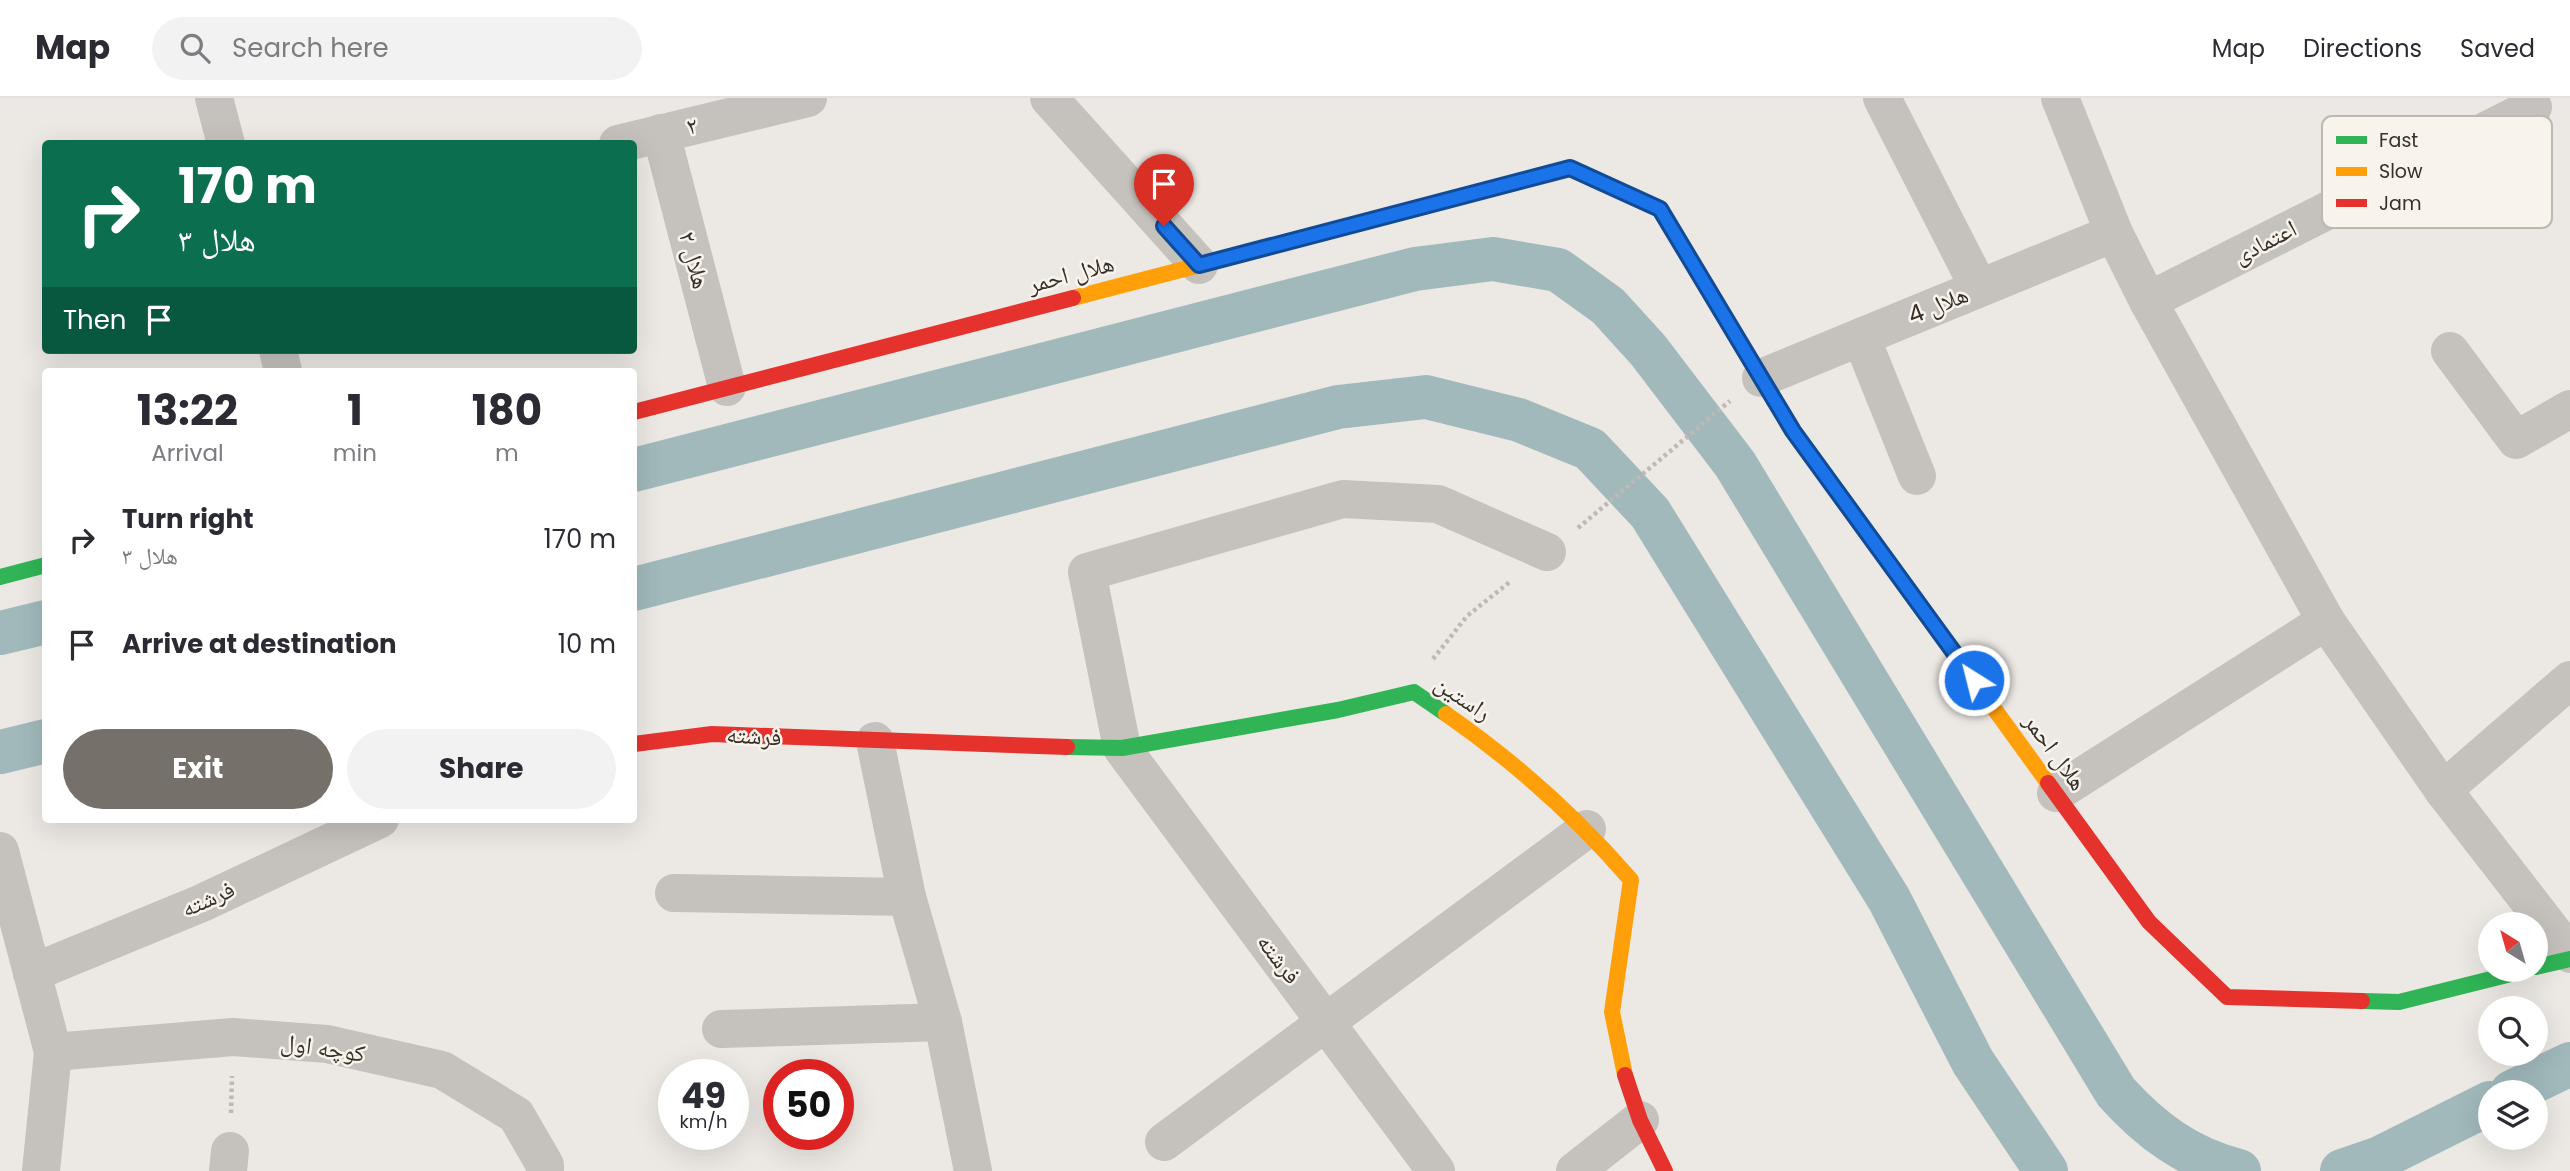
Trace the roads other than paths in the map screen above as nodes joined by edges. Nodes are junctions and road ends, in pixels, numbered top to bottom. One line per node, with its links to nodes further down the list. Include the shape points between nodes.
1 (214, 98): 9 (street)
2 (808, 98): 8 (street, ۲)
3 (1882, 98): 14 (street)
4 (2060, 98): 12 (street)
5 (1061, 102): 13 (street)
6 (2533, 107): 7 (street, اعتمادی)
7 (2515, 116)
8 (661, 133): 10 (street, ۲); 19 (street, هلال ۲)
9 (225, 140)
10 (634, 140)
11 (2322, 213): 15 (street, اعتمادی)
12 (2114, 233): 14 (street, هلال 4); 15 (street)
13 (1199, 265): 18 (main road, هلال احمر, via 1570,168 1660,209); 19 (main road, هلال احمر)
14 (1979, 288): 16 (street, هلال 4)
15 (2148, 301): 26 (street)
16 (1861, 337): 18 (street, هلال 4); 22 (street)
17 (2451, 351): 20 (street, via 2516,440)
18 (1761, 378): 32 (main road, هلال احمر, via 1793,431)
19 (727, 387): 21 (main road, هلال احمر)
20 (2570, 409)
21 (637, 411)
22 (1917, 476)
23 (1547, 552): 30 (street, via 1438,504 1343,499 1087,572)
24 (42, 566): 25 (main road)
25 (0, 577)
26 (2326, 621): 31 (street); 32 (street)
27 (2570, 680): 31 (street)
28 (875, 741): 29 (main road, فرشته, via 712,734); 30 (main road, راستین); 37 (street)
29 (637, 744)
30 (1122, 748): 34 (main road, راستین, via 1415,692 1498,750); 43 (street, فرشته)
31 (2443, 790): 38 (street)
32 (2056, 793): 41 (main road, هلال احمر, via 2149,922 2227,997 2399,1002)
33 (372, 823): 40 (street, فرشته, via 202,903)
34 (1587, 829): 43 (street); 46 (main road, راستین, via 1631,880 1612,1012 1622,1065)
35 (0, 851): 40 (street)
36 (674, 893): 37 (street)
37 (907, 897): 42 (street)
38 (2570, 956): 39 (main road)
39 (2548, 963)
40 (33, 973): 45 (street)
41 (2480, 982)
42 (943, 1021): 44 (street); 50 (street)
43 (1327, 1024): 47 (street); 51 (street, فرشته)
44 (721, 1029)
45 (53, 1052): 48 (street); 49 (street, کوچه اول, via 233,1037 327,1044 442,1070 516,1115)
46 (1640, 1120): 52 (street); 53 (main road, راستین)
47 (1164, 1142)
48 (41, 1171)
49 (545, 1171)
50 (973, 1171)
51 (1436, 1171)
52 (1575, 1171)
53 (1665, 1171)

